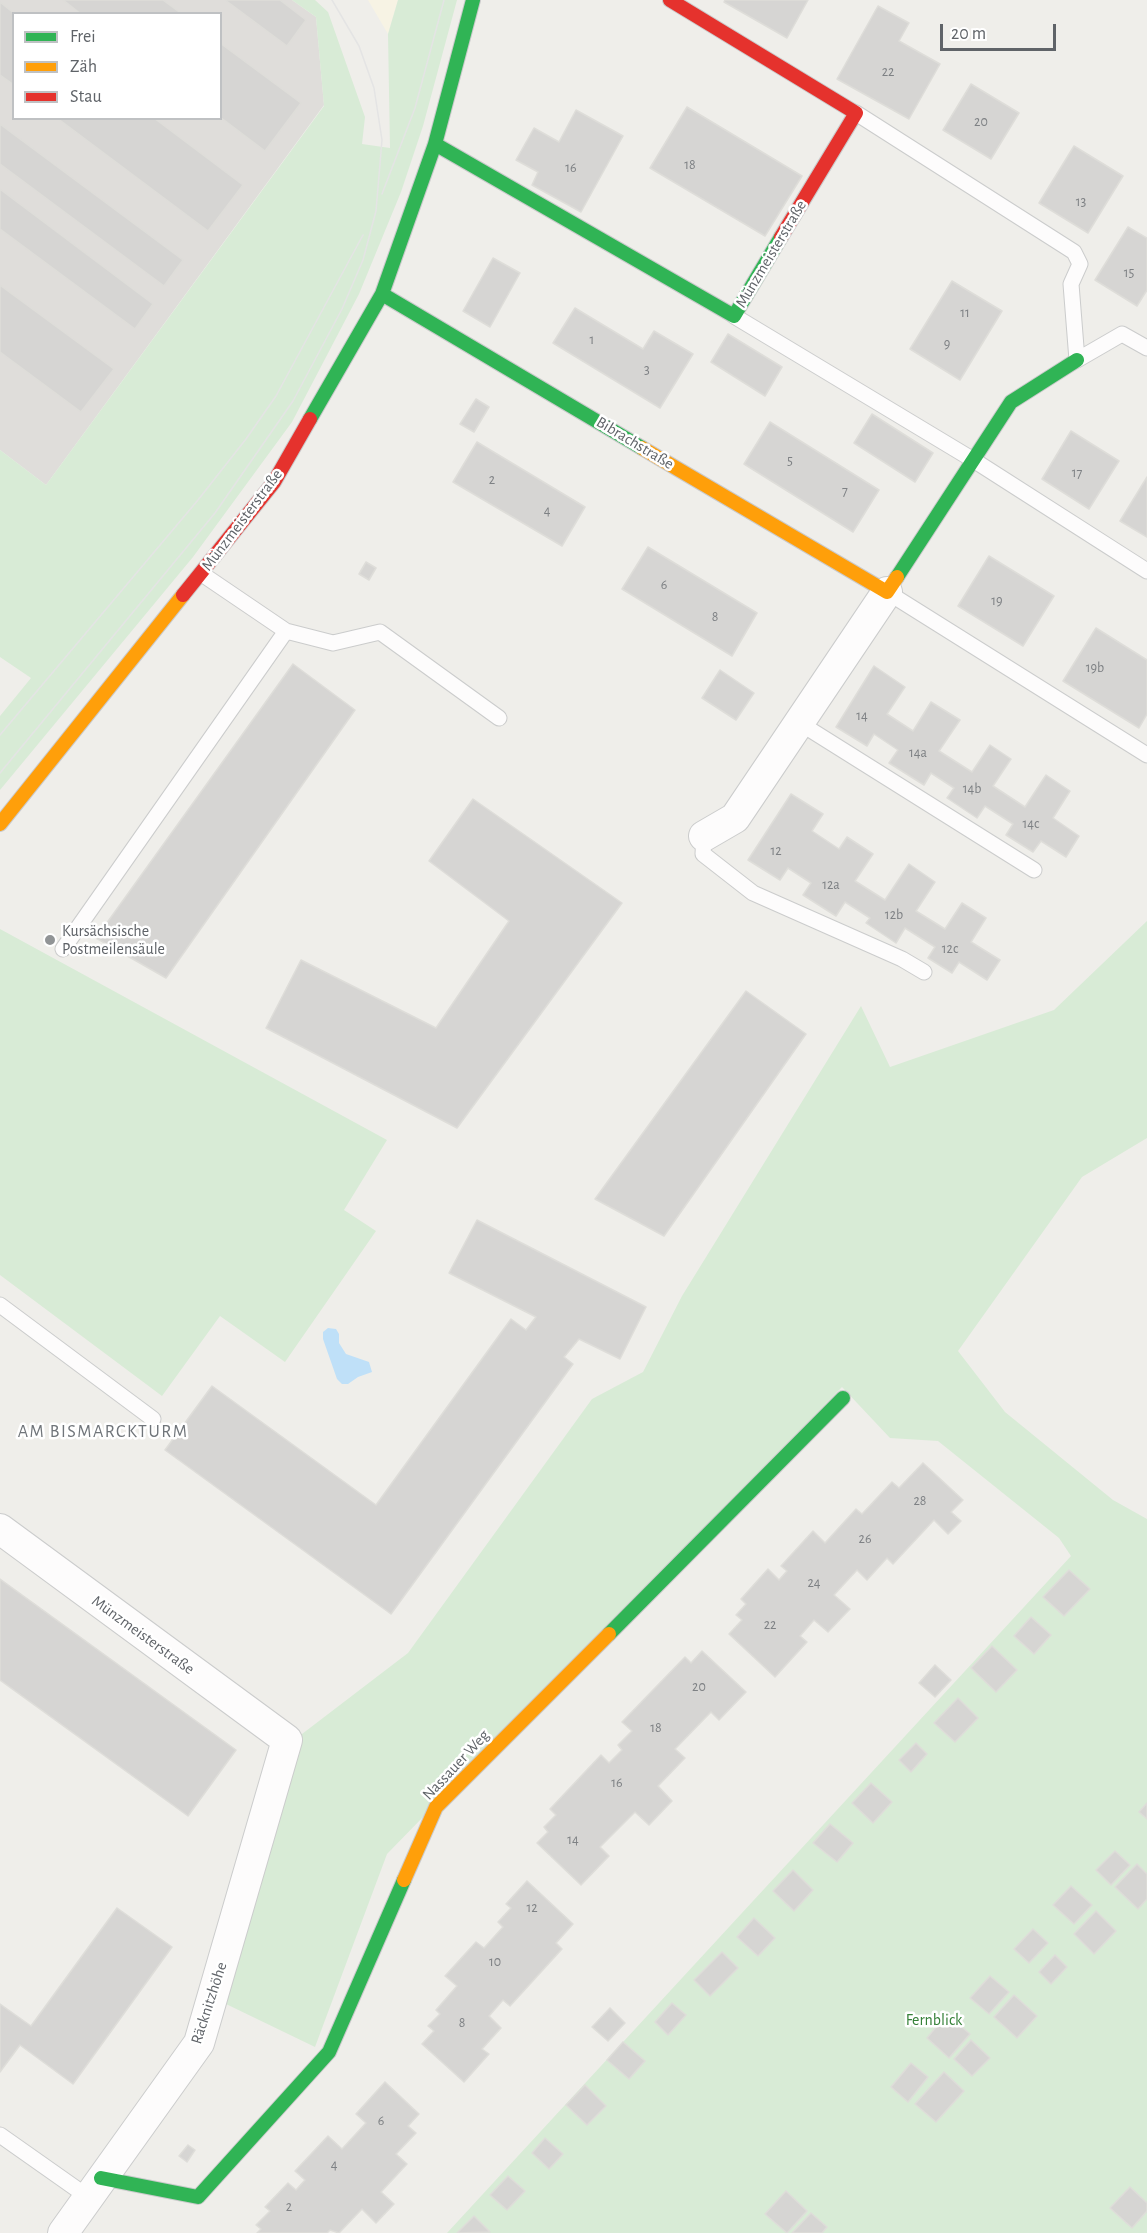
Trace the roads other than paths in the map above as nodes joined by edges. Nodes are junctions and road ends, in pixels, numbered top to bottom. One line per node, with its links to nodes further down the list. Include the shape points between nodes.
1 (473, 0): 4 (street, Münzmeisterstraße)
2 (670, 0): 3 (street)
3 (856, 113): 6 (street, Münzmeisterstraße); 8 (lane, via 1074,252 1080,264 1071,284)
4 (435, 144): 5 (street, Münzmeisterstraße); 6 (street, Münzmeisterstraße)
5 (382, 294): 11 (street, Münzmeisterstraße, via 274,482); 12 (street, Bibrachstraße)
6 (734, 316): 9 (lane)
7 (1147, 348): 8 (lane, via 1122,334)
8 (1077, 360): 9 (street, via 1011,402)
9 (975, 461): 10 (lane); 12 (street)
10 (1147, 571)
11 (202, 574): 13 (lane); 17 (street, Münzmeisterstraße)
12 (887, 592): 15 (street); 16 (lane)
13 (286, 632): 14 (lane, via 333,643 380,632); 20 (lane)
14 (499, 718)
15 (798, 722): 18 (street, via 735,818); 19 (lane)
16 (1147, 755)
17 (0, 824)
18 (704, 836): 21 (lane, via 703,854 753,893)
19 (1034, 870)
20 (63, 949)
21 (924, 972)
22 (0, 1305): 24 (lane)
23 (843, 1398): 28 (street, Nassauer Weg, via 436,1807 329,2052 198,2197)
24 (153, 1419)
25 (0, 1529): 26 (street, Münzmeisterstraße)
26 (287, 1740): 28 (street, Räcknitzhöhe, via 199,2043)
27 (0, 2135): 28 (lane)
28 (95, 2187): 29 (street, Räcknitzhöhe)
29 (63, 2233)

